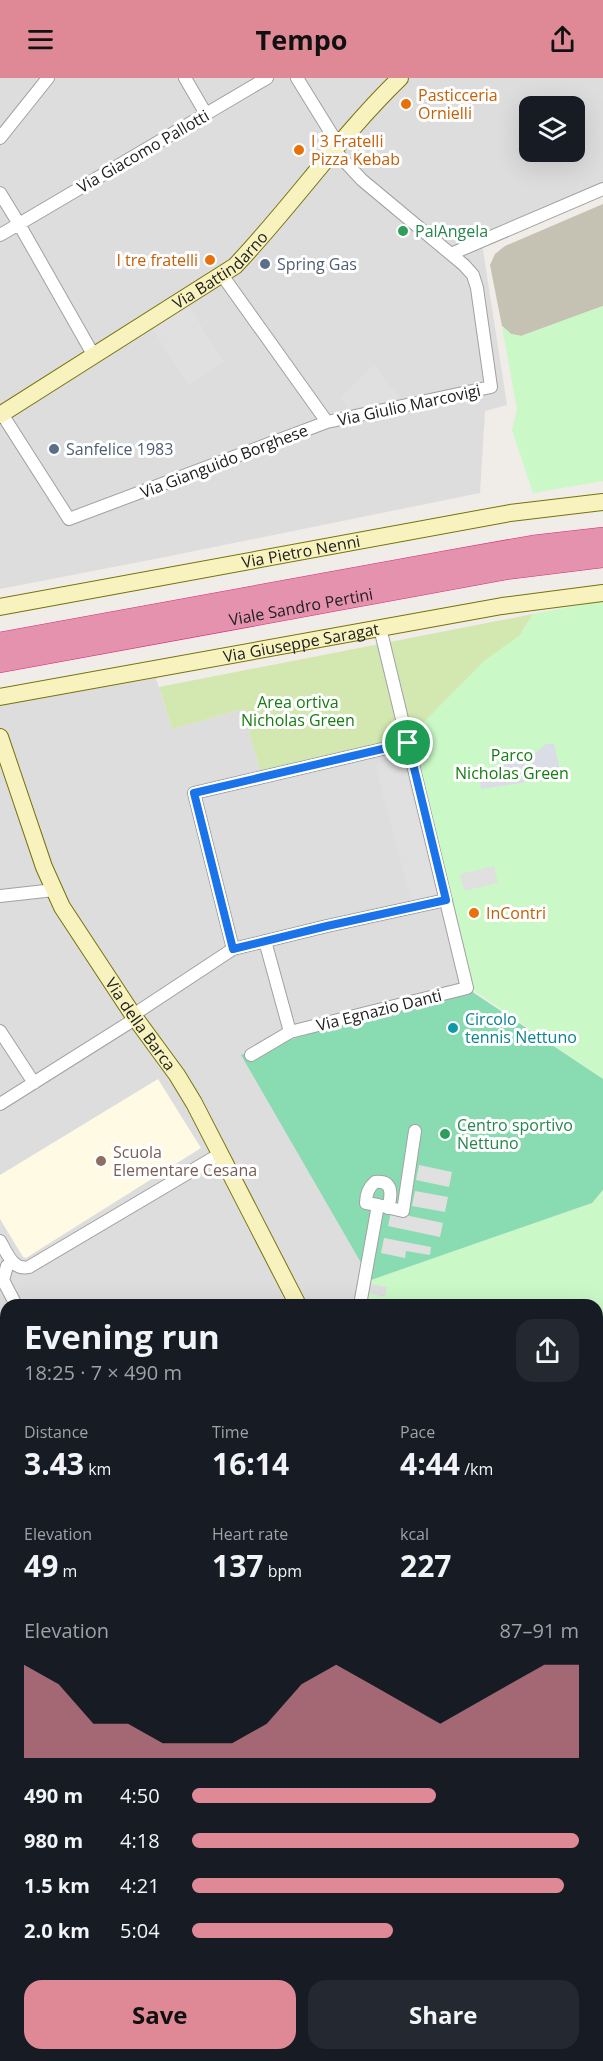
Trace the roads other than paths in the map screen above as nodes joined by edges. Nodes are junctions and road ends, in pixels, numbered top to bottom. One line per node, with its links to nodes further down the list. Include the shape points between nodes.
1 (48, 78): 7 (street)
2 (185, 78): 6 (street)
3 (267, 78): 6 (street, Via Giacomo Pallotti)
4 (297, 78): 8 (street)
5 (400, 78): 8 (street, Via Battindarno)
6 (206, 114): 11 (street, Via Giacomo Pallotti)
7 (0, 138)
8 (337, 149): 13 (street, via 370,187); 14 (street, Via Battindarno, via 266,232)
9 (603, 189): 13 (street)
10 (0, 193): 11 (street)
11 (19, 224): 12 (street, Via Giacomo Pallotti); 15 (street)
12 (0, 235)
13 (451, 254): 17 (street, Via Giulio Marcovigi, via 475,281 491,387)
14 (222, 275): 15 (street, Via Battindarno); 17 (street, Via Gianguido Borghese)
15 (94, 356): 16 (street, Via Battindarno)
16 (1, 415): 17 (street, Via Gianguido Borghese, via 69,519)
17 (327, 422)
18 (603, 502): 22 (street, Via Pietro Nenni, via 510,513)
19 (603, 538): 24 (highway, Viale Sandro Pertini, via 533,546)
20 (603, 557): 25 (highway, Viale Sandro Pertini, via 506,569)
21 (603, 593): 23 (street, Via Giuseppe Saragat)
22 (0, 607)
23 (380, 628): 26 (street, Via Giuseppe Saragat); 28 (street)
24 (0, 643)
25 (0, 662)
26 (0, 697)
27 (0, 737): 29 (street, Via della Barca)
28 (408, 743): 31 (street); 33 (street, via 194,793)
29 (54, 890): 30 (street); 34 (street, Via della Barca)
30 (0, 896)
31 (446, 900): 32 (street); 36 (street, Via Egnazio Danti, via 467,988)
32 (265, 941): 33 (street); 36 (street)
33 (233, 949): 34 (street)
34 (134, 1017): 38 (street); 41 (street, Via della Barca, via 194,1103)
35 (0, 1031): 38 (street)
36 (290, 1032): 37 (street, Via Egnazio Danti)
37 (251, 1055)
38 (34, 1083): 39 (street)
39 (0, 1104)
40 (415, 1131): 46 (street, via 403,1210 383,1206)
41 (220, 1154): 43 (street, via 37,1263 23,1268); 45 (street, Via della Barca)
42 (0, 1241): 43 (street)
43 (13, 1263): 44 (street, via 3,1280)
44 (13, 1299)
45 (295, 1299)
46 (361, 1299)

